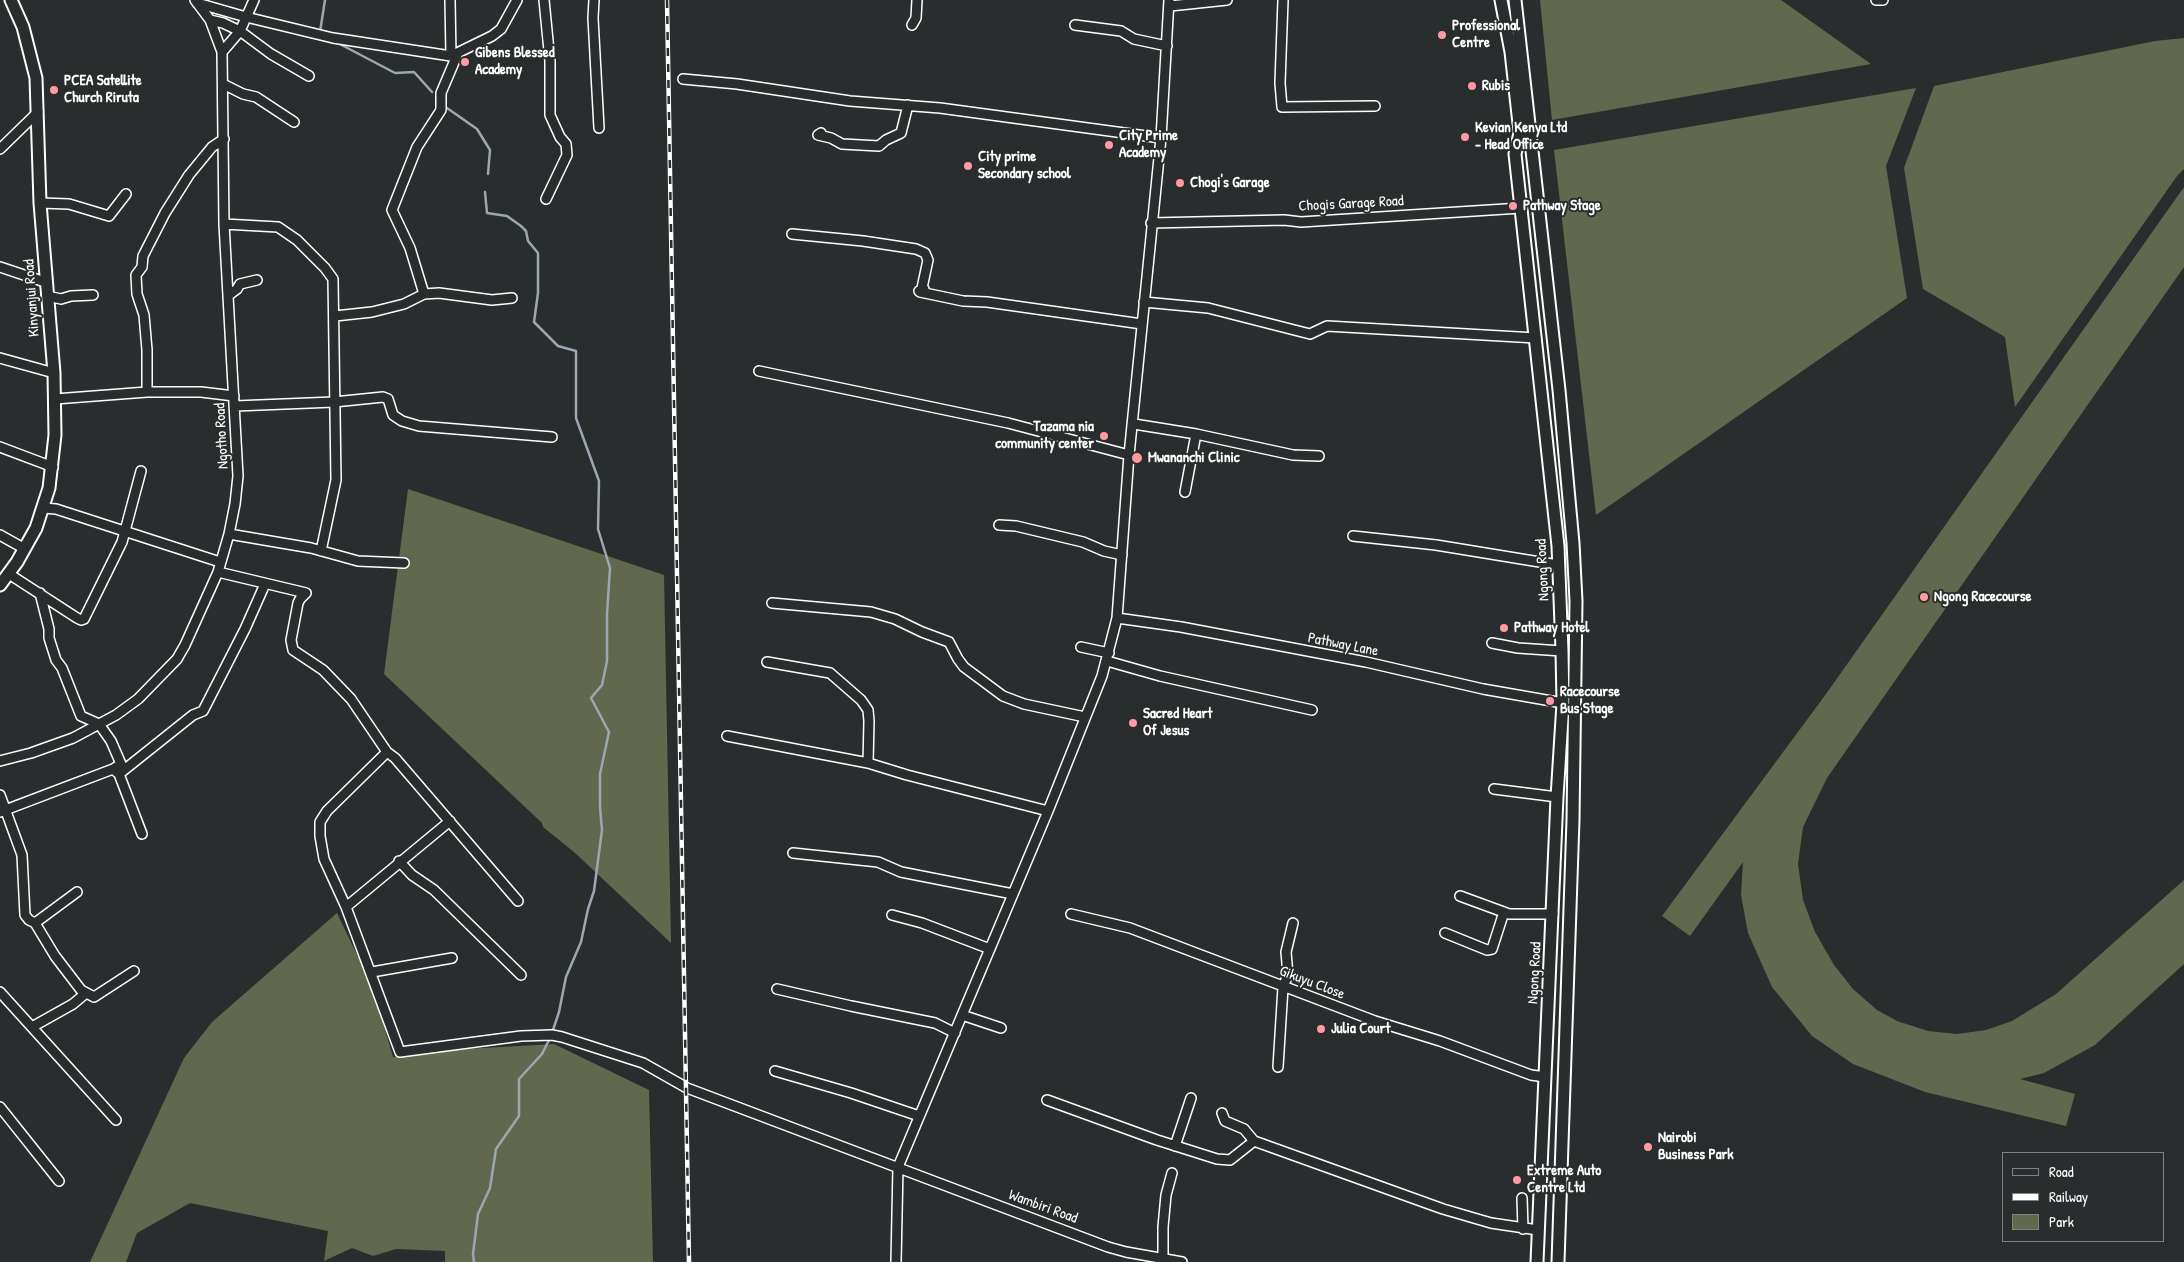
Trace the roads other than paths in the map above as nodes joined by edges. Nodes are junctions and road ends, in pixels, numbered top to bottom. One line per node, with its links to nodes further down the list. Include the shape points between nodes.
1 (11, 0): 29 (main road, Kinyanjui Road, via 29,46 36,78)
2 (254, 0): 16 (street)
3 (450, 0): 23 (street)
4 (517, 0): 23 (street, via 501,29)
5 (544, 0): 37 (street, via 550,61 550,115 566,144 567,155)
6 (594, 0): 31 (street)
7 (917, 0): 18 (street, via 916,18)
8 (1227, 0): 15 (street)
9 (1283, 0): 28 (street, via 1282,107)
10 (1501, 0): 39 (main road, Ngong Road, via 1511,52 1520,133 1515,154)
11 (1515, 0): 160 (main road, Ngong Road, via 1560,400 1576,601)
12 (1876, 0): 13 (street)
13 (1883, 0)
14 (196, 1): 16 (street); 17 (street, Ngotho Road)
15 (1170, 3): 21 (street)
16 (246, 17): 20 (street); 23 (street, via 333,38)
17 (210, 20): 20 (street); 22 (street, Ngotho Road)
18 (912, 25)
19 (1075, 25): 21 (street, via 1121,31 1134,38)
20 (240, 31): 22 (street); 24 (street, via 277,58)
21 (1167, 46): 33 (street)
22 (222, 52): 26 (street, Ngotho Road)
23 (455, 54): 46 (street, via 440,93 441,110 416,147 392,210 410,248)
24 (310, 76)
25 (683, 80): 27 (street)
26 (223, 84): 30 (street, via 256,97); 34 (street, Ngotho Road)
27 (908, 105): 32 (street, via 901,133 879,146 842,144 818,135); 33 (street)
28 (1375, 106)
29 (38, 112): 35 (street); 38 (main road, Kinyanjui Road)
30 (294, 122)
31 (599, 128)
32 (821, 133)
33 (1161, 138): 41 (street)
34 (224, 140): 40 (street, Ngotho Road); 58 (street, via 212,147 164,213 136,275 137,294 144,315)
35 (2, 143)
36 (126, 194): 38 (street, via 109,216 69,204)
37 (546, 199)
38 (40, 203): 45 (main road, Kinyanjui Road)
39 (1521, 208): 41 (street, Chogis Garage Road, via 1301,222); 54 (main road, Ngong Road)
40 (224, 224): 47 (street, Ngotho Road); 52 (street, via 278,227 297,240 333,279)
41 (1151, 224): 51 (street)
42 (792, 234): 53 (street, via 863,241 924,252 928,260 924,289 920,292 963,301)
43 (0, 267): 45 (street)
44 (257, 280): 47 (street, via 240,284)
45 (45, 282): 48 (main road, Kinyanjui Road)
46 (424, 294): 50 (street, via 454,293 492,300); 52 (street, via 404,304 372,312)
47 (229, 295): 59 (street, Ngotho Road)
48 (47, 296): 49 (street, via 61,299); 57 (main road, Kinyanjui Road)
49 (93, 296)
50 (512, 298)
51 (1144, 302): 53 (street); 54 (street, via 1208,308 1310,334 1327,326)
52 (335, 316): 61 (street)
53 (1142, 324): 63 (street)
54 (1536, 338): 83 (main road, Ngong Road)
55 (0, 358): 57 (street)
56 (759, 372): 67 (street, via 1008,423)
57 (54, 373): 60 (main road, Kinyanjui Road)
58 (147, 392): 59 (street); 60 (street)
59 (234, 396): 62 (street, Ngotho Road)
60 (55, 399): 69 (main road, Kinyanjui Road)
61 (334, 402): 62 (street); 65 (street, via 384,397 388,399 393,415 419,426); 79 (street, via 336,480)
62 (235, 406): 75 (street, Ngotho Road, via 238,476)
63 (1134, 424): 64 (street); 67 (street)
64 (1196, 434): 68 (street, via 1294,455); 71 (street)
65 (552, 436)
66 (0, 447): 69 (street)
67 (1129, 455): 80 (street)
68 (1318, 456)
69 (53, 467): 72 (main road, Kinyanjui Road)
70 (142, 471): 74 (street)
71 (1185, 492)
72 (43, 508): 74 (street); 78 (main road, Kinyanjui Road)
73 (999, 525): 80 (street, via 1083,542)
74 (123, 531): 81 (street); 88 (street, via 122,542 111,567 84,618 81,620)
75 (229, 534): 79 (street); 81 (street, Ngotho Road)
76 (0, 535): 78 (street)
77 (1353, 536): 83 (street, via 1436,545)
78 (25, 549): 85 (main road, Kinyanjui Road)
79 (321, 551): 82 (street, via 358,560)
80 (1122, 555): 90 (street)
81 (220, 562): 84 (street, Ngotho Road)
82 (404, 563)
83 (1558, 565): 93 (main road, Ngong Road)
84 (218, 572): 86 (street); 99 (street, Ngotho Road, via 177,659 138,699)
85 (9, 574): 87 (main road, Kinyanjui Road); 88 (street)
86 (265, 584): 101 (street, via 306,593 298,603 290,640 292,650 323,670 351,699); 104 (street, via 203,711)
87 (0, 585)
88 (40, 593): 99 (street, via 52,649 81,716)
89 (772, 603): 98 (street, via 871,612 895,619 949,642 964,668 1002,696)
90 (1117, 618): 94 (street); 96 (street, Pathway Lane, via 1366,662 1483,689)
91 (1492, 643): 93 (street)
92 (1081, 647): 94 (street)
93 (1562, 651): 96 (main road, Ngong Road)
94 (1108, 657): 97 (street, via 1160,676); 98 (street)
95 (767, 662): 103 (street, via 830,672 861,700 868,710)
96 (1563, 703): 107 (main road, Ngong Road)
97 (1312, 710)
98 (1086, 717): 109 (street)
99 (99, 724): 102 (street, Ngotho Road, via 53,746); 104 (street, via 111,741 120,764)
100 (726, 736): 103 (street)
101 (387, 752): 110 (street); 118 (street, via 327,811 320,822 324,859)
102 (0, 761)
103 (868, 762): 109 (street, via 906,776)
104 (116, 771): 108 (street); 111 (street)
105 (1494, 789): 107 (street)
106 (0, 795): 108 (street)
107 (1557, 797): 121 (main road, Ngong Road)
108 (3, 811): 123 (street, via 22,855 25,915)
109 (1048, 811): 115 (street)
110 (450, 821): 113 (street); 117 (street)
111 (142, 834)
112 (793, 853): 115 (street, via 878,862 901,872)
113 (399, 861): 118 (street); 130 (street, via 434,890)
114 (77, 892): 123 (street)
115 (1013, 894): 126 (street)
116 (1460, 896): 119 (street)
117 (518, 901)
118 (346, 906): 129 (street)
119 (1504, 912): 121 (street); 125 (street, via 1492,949 1487,950)
120 (1071, 914): 131 (street, Gikuyu Close, via 1130,928)
121 (1553, 914): 141 (main road, Ngong Road)
122 (892, 915): 126 (street)
123 (34, 923): 134 (street, via 54,956)
124 (1293, 923): 131 (street, via 1286,952 1288,975)
125 (1445, 933)
126 (990, 949): 135 (street)
127 (452, 958): 129 (street)
128 (134, 971): 134 (street, via 94,997)
129 (372, 972): 150 (street, Wambiri Road, via 400,1052 521,1036 562,1037 643,1063 687,1088)
130 (521, 975)
131 (1284, 987): 139 (street); 141 (street, Gikuyu Close, via 1531,1075)
132 (777, 989): 138 (street, via 935,1023)
133 (0, 992): 136 (street)
134 (86, 993): 136 (street)
135 (962, 1015): 137 (street); 138 (street)
136 (32, 1027): 147 (street)
137 (1001, 1028)
138 (955, 1033): 146 (street)
139 (1278, 1067)
140 (775, 1071): 146 (street)
141 (1545, 1076): 155 (main road, Ngong Road)
142 (1191, 1098): 149 (street)
143 (1047, 1100): 149 (street)
144 (0, 1107): 152 (street)
145 (1222, 1113): 148 (street, via 1225,1121 1242,1128)
146 (920, 1116): 150 (street)
147 (116, 1120)
148 (1254, 1141): 149 (street, via 1224,1161); 154 (street, via 1443,1209)
149 (1175, 1146)
150 (898, 1167): 156 (street, Wambiri Road, via 1108,1247); 157 (street)
151 (1172, 1173): 156 (street, via 1166,1195)
152 (60, 1181)
153 (1522, 1198): 154 (street)
154 (1523, 1229): 155 (street)
155 (1538, 1230): 159 (main road, Ngong Road)
156 (1163, 1258): 158 (street, Wambiri Road)
157 (896, 1262)
158 (1182, 1262)
159 (1536, 1262)
160 (1558, 1262)

